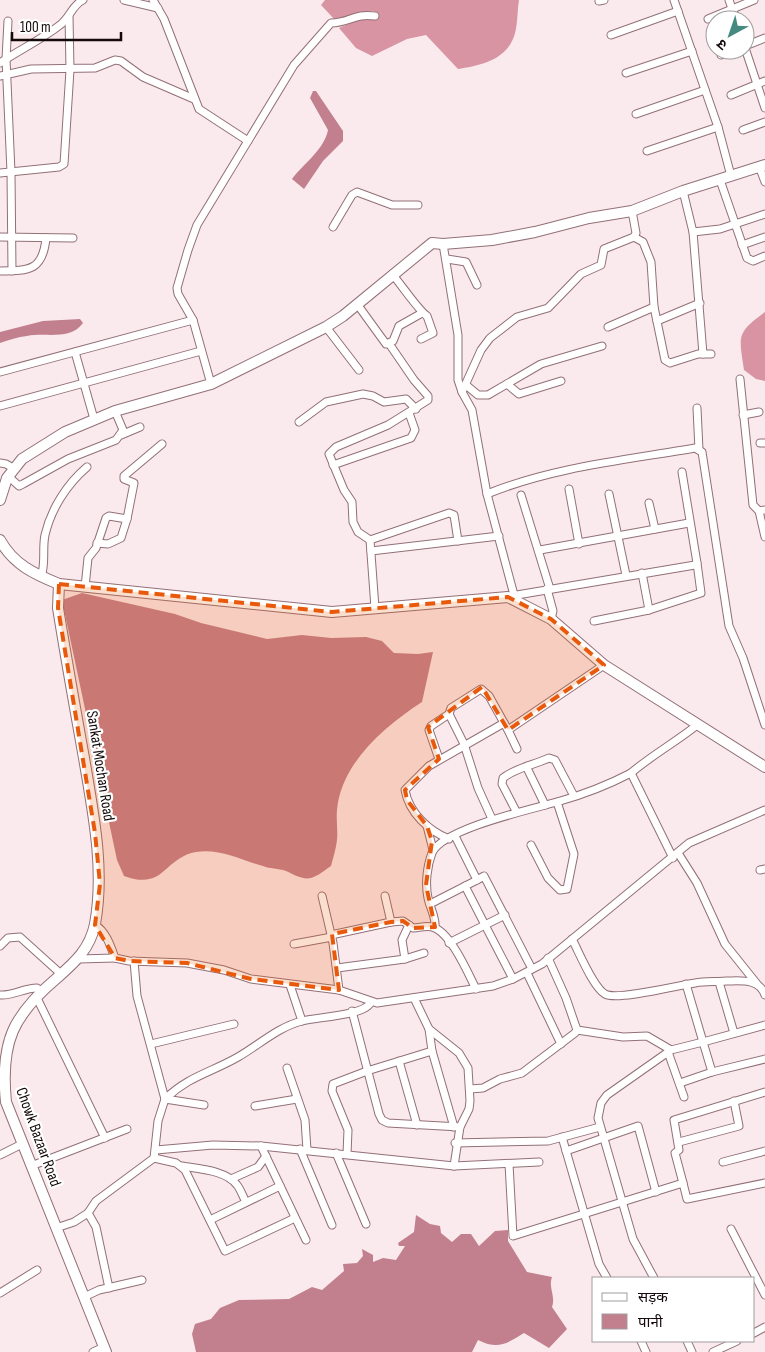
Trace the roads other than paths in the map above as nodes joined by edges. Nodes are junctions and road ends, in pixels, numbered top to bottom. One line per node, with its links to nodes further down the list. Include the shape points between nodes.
1 (83, 0): 10 (street, via 77,3)
2 (124, 0): 7 (street)
3 (153, 0): 7 (street)
4 (674, 0): 9 (street)
5 (729, 0): 8 (street)
6 (754, 0): 8 (street)
7 (158, 8): 24 (street)
8 (732, 9)
9 (678, 11): 13 (street); 14 (street)
10 (69, 16): 16 (street, via 59,26); 17 (street)
11 (375, 16): 30 (street, via 361,14 340,23 330,23 294,65)
12 (8, 21): 16 (street)
13 (611, 35)
14 (692, 51): 18 (street); 22 (street)
15 (749, 60): 21 (street)
16 (3, 61): 19 (street)
17 (70, 70): 19 (street, via 31,68); 24 (street, via 121,61 143,77); 33 (street, via 64,164)
18 (626, 73)
19 (4, 75): 33 (street)
20 (765, 81): 21 (street)
21 (757, 84): 23 (street); 25 (street)
22 (705, 90): 26 (street); 28 (street)
23 (731, 95)
24 (194, 99): 30 (street, via 202,112)
25 (765, 108)
26 (636, 114)
27 (765, 122): 29 (street)
28 (718, 127): 31 (street); 35 (street)
29 (743, 130)
30 (248, 141): 63 (street, via 197,225 188,250 177,288 180,300)
31 (647, 151)
32 (762, 166): 35 (main road); 37 (street)
33 (11, 172): 34 (street); 48 (street)
34 (0, 173)
35 (730, 176): 36 (main road)
36 (720, 180): 38 (main road); 42 (street)
37 (765, 182)
38 (683, 191): 40 (main road); 44 (street)
39 (418, 205): 43 (street, via 392,205 357,192)
40 (632, 211): 46 (street); 51 (main road, via 520,235)
41 (765, 214): 42 (street)
42 (733, 224): 44 (street); 52 (street)
43 (333, 227)
44 (693, 232): 59 (street)
45 (765, 236): 52 (street)
46 (634, 237): 61 (street, via 643,242 652,262); 81 (street, via 604,249 601,264 581,274 548,308 517,317 490,338 481,350)
47 (0, 238): 48 (street)
48 (12, 238): 49 (street); 56 (street)
49 (46, 238): 50 (street); 56 (street, via 40,262 26,270)
50 (73, 238)
51 (443, 244): 54 (street); 57 (main road, via 432,243)
52 (742, 245): 53 (street, via 750,260)
53 (765, 256)
54 (447, 259): 58 (street, via 466,262); 81 (street, via 458,335 458,380)
55 (0, 271): 56 (street)
56 (12, 271)
57 (392, 274): 60 (main road); 62 (street)
58 (477, 285)
59 (700, 302): 64 (street); 72 (street)
60 (357, 304): 65 (main road); 68 (street, via 384,342)
61 (654, 307): 64 (street); 66 (street)
62 (422, 313): 67 (street, via 428,316 433,333); 68 (street, via 399,326)
63 (193, 320): 70 (street); 71 (street)
64 (657, 321): 72 (street, via 665,360 670,363)
65 (326, 327): 74 (street); 79 (main road)
66 (608, 327)
67 (420, 338)
68 (390, 345): 85 (street, via 428,396 425,404)
69 (602, 346): 80 (street, via 541,364)
70 (201, 351): 78 (street); 79 (street)
71 (75, 352): 75 (street); 78 (street)
72 (703, 354): 73 (street)
73 (711, 354)
74 (359, 370)
75 (0, 372)
76 (740, 379): 87 (street)
77 (561, 381): 80 (street, via 519,394)
78 (84, 383): 82 (street); 88 (street)
79 (211, 384): 84 (main road)
80 (508, 384): 81 (street, via 483,396)
81 (464, 389): 100 (street, via 475,421)
82 (0, 406)
83 (697, 408): 93 (street)
84 (115, 411): 88 (main road); 91 (street, via 123,430)
85 (413, 411): 89 (street, via 406,398 384,402 363,394 326,402); 95 (street, via 332,450 329,457); 95 (street, via 411,438)
86 (759, 412): 87 (street)
87 (743, 415): 105 (street, via 753,505)
88 (94, 419): 97 (main road, via 33,451)
89 (299, 422)
90 (140, 427): 91 (street)
91 (121, 435): 97 (street, via 19,486)
92 (162, 444): 106 (street, via 124,476 134,483)
93 (699, 450): 100 (street, via 695,448 547,475); 135 (street, via 704,456 729,626)
94 (0, 463): 97 (street, via 6,464)
95 (333, 465): 113 (street, via 352,502 353,522 358,532)
96 (87, 467): 122 (street, via 72,479 49,523)
97 (11, 472): 103 (main road)
98 (682, 472): 107 (street)
99 (569, 489): 116 (street)
100 (487, 494): 109 (street)
101 (609, 494): 110 (street)
102 (522, 495): 117 (street)
103 (0, 500)
104 (649, 503): 108 (street)
105 (762, 510): 111 (street)
106 (127, 519): 115 (street, via 122,538 108,544); 115 (street, via 109,516)
107 (689, 523): 108 (street); 119 (street)
108 (655, 529): 110 (street)
109 (499, 536): 114 (street); 126 (street)
110 (618, 536): 116 (street); 121 (street)
111 (765, 537)
112 (0, 540): 122 (main road, via 13,558)
113 (370, 540): 114 (street, via 449,513 454,515); 118 (street)
114 (458, 541): 118 (street)
115 (97, 543): 124 (street, via 88,558)
116 (579, 544): 117 (street)
117 (540, 550): 125 (street)
118 (371, 551): 127 (street)
119 (697, 563): 120 (street); 128 (street, via 700,593)
120 (642, 573): 121 (street); 128 (street)
121 (626, 575): 125 (street)
122 (41, 577): 123 (main road)
123 (59, 584): 124 (main road); 163 (main road, Sankat Mochan Road, via 58,608 98,860 100,884)
124 (85, 587): 127 (main road, via 332,612)
125 (549, 589): 126 (street); 129 (street, via 553,611)
126 (511, 596): 127 (main road); 129 (main road)
127 (375, 608)
128 (649, 610): 130 (street)
129 (551, 620): 131 (main road)
130 (594, 621)
131 (604, 665): 134 (main road); 136 (street)
132 (449, 714): 133 (street, via 450,708 481,689 489,696); 137 (street); 139 (street, via 429,730)
133 (504, 722): 136 (street); 137 (street)
134 (697, 725): 141 (main road); 142 (street)
135 (765, 725)
136 (508, 730): 138 (street)
137 (464, 744): 139 (street); 148 (street)
138 (517, 749)
139 (439, 759): 149 (street, via 406,790 410,805)
140 (527, 768): 143 (street, via 552,757); 145 (street); 147 (street, via 509,773 502,781)
141 (765, 768)
142 (631, 773): 143 (street); 153 (street)
143 (574, 796): 144 (street)
144 (557, 802): 145 (street); 151 (street, via 574,854 566,890 560,890 551,882)
145 (546, 805): 147 (street)
146 (765, 810): 153 (street, via 689,843)
147 (516, 811): 148 (street)
148 (492, 819): 150 (street)
149 (427, 826): 150 (street); 152 (street)
150 (452, 838): 152 (street); 154 (street)
151 (531, 845)
152 (433, 850): 158 (street, via 426,885)
153 (676, 856): 166 (street); 182 (street, via 697,883 725,944)
154 (477, 880): 155 (street); 159 (street, via 484,876)
155 (465, 886): 158 (street); 162 (street)
156 (322, 896): 165 (street)
157 (386, 896): 160 (street)
158 (430, 904): 164 (street)
159 (505, 916): 162 (street); 177 (street)
160 (391, 922): 161 (street); 165 (street)
161 (409, 925): 164 (street, via 413,928); 174 (street, via 402,940)
162 (485, 925): 167 (street); 179 (street)
163 (95, 926): 171 (main road, Sankat Mochan Road); 172 (street, via 108,942)
164 (435, 927): 167 (street)
165 (332, 936): 168 (street); 176 (street)
166 (572, 939): 173 (street); 181 (street, via 604,994 630,995)
167 (449, 943): 184 (street)
168 (294, 944)
169 (0, 946): 178 (street, via 8,938 20,937)
170 (424, 953): 174 (street)
171 (81, 955): 172 (street); 178 (main road, Chowk Bazaar Road)
172 (115, 958): 175 (street)
173 (548, 958): 177 (street); 196 (street)
174 (405, 959): 176 (street)
175 (134, 962): 183 (street, via 187,963); 200 (street, via 137,996)
176 (337, 968): 185 (street)
177 (530, 971): 179 (street); 201 (street)
178 (61, 974): 186 (main road, Chowk Bazaar Road)
179 (513, 979): 184 (street)
180 (719, 982): 181 (street); 182 (street); 197 (street)
181 (686, 984): 199 (street)
182 (757, 984): 188 (street)
183 (290, 985): 185 (street); 192 (street)
184 (476, 989): 189 (street)
185 (338, 990): 190 (street)
186 (38, 994): 187 (street, via 37,988 30,988); 198 (main road, Chowk Bazaar Road, via 18,1016); 226 (street)
187 (0, 995)
188 (765, 995)
189 (414, 998): 190 (street); 195 (street)
190 (371, 1002): 191 (street, via 365,1008)
191 (352, 1012): 192 (street); 208 (street)
192 (302, 1021): 214 (street, via 270,1036 237,1058 194,1076)
193 (234, 1024): 200 (street)
194 (765, 1025): 197 (street)
195 (429, 1029): 202 (street); 211 (street, via 464,1058)
196 (577, 1030): 201 (street); 203 (street, via 623,1037 647,1036)
197 (734, 1034): 199 (street)
198 (4, 1041): 206 (main road, Chowk Bazaar Road)
199 (703, 1042): 203 (street); 209 (street)
200 (151, 1044): 214 (street)
201 (561, 1044): 211 (street, via 522,1074 500,1079 483,1088)
202 (432, 1051): 205 (street); 221 (street)
203 (670, 1051): 210 (street); 222 (street, via 607,1095 600,1103)
204 (765, 1059): 209 (street)
205 (399, 1061): 208 (street); 220 (street)
206 (1, 1065): 217 (main road, Chowk Bazaar Road)
207 (287, 1068): 215 (street)
208 (367, 1070): 220 (street, via 382,1120); 236 (street, via 338,1081 332,1088 348,1130)
209 (712, 1072): 210 (street)
210 (680, 1083): 213 (street)
211 (470, 1089): 221 (street, via 469,1109)
212 (765, 1092): 216 (street)
213 (684, 1097)
214 (165, 1099): 218 (street); 235 (street, via 158,1122)
215 (297, 1099): 219 (street); 231 (street, via 305,1120)
216 (734, 1101): 227 (street, via 674,1120); 227 (street, via 739,1126)
217 (3, 1104): 229 (main road, Chowk Bazaar Road)
218 (204, 1105)
219 (255, 1106)
220 (417, 1125): 221 (street)
221 (457, 1127): 228 (street)
222 (600, 1127): 224 (street); 225 (street)
223 (128, 1129): 226 (street)
224 (562, 1137): 228 (street, via 548,1141); 232 (street)
225 (602, 1137): 232 (street); 249 (street, via 638,1126); 251 (street)
226 (105, 1138): 242 (street)
227 (679, 1142): 246 (street, via 676,1153)
228 (456, 1143): 244 (street)
229 (22, 1144): 237 (street); 242 (main road, Chowk Bazaar Road)
230 (261, 1146): 231 (street); 235 (street, via 213,1145); 238 (street)
231 (304, 1150): 234 (street); 257 (street)
232 (566, 1151): 253 (street)
233 (765, 1151): 240 (street)
234 (336, 1153): 236 (street); 256 (street)
235 (155, 1154): 243 (street); 252 (street, via 96,1201)
236 (347, 1154): 244 (street)
237 (0, 1155)
238 (266, 1156): 245 (street, via 258,1167); 248 (street)
239 (539, 1162): 241 (street)
240 (723, 1162)
241 (508, 1164): 244 (street); 253 (street, via 513,1236)
242 (31, 1166): 258 (main road, Chowk Bazaar Road)
243 (181, 1166): 245 (street); 255 (street)
244 (454, 1166)
245 (231, 1179): 250 (street)
246 (683, 1183): 247 (street, via 687,1199); 249 (street)
247 (765, 1183)
248 (280, 1186): 250 (street); 254 (street)
249 (656, 1192): 251 (street)
250 (246, 1202): 255 (street)
251 (622, 1203): 253 (street); 263 (street, via 633,1239)
252 (88, 1213): 258 (street); 265 (street, via 96,1227)
253 (585, 1215): 262 (street, via 599,1264)
254 (295, 1218): 255 (street, via 225,1251); 260 (street)
255 (210, 1220)
256 (366, 1224)
257 (332, 1225)
258 (56, 1228): 268 (main road, Chowk Bazaar Road)
259 (731, 1229): 267 (street)
260 (306, 1240)
261 (37, 1270): 266 (street)
262 (606, 1277)
263 (653, 1277)
264 (142, 1280): 265 (street)
265 (109, 1288): 268 (street)
266 (0, 1293)
267 (765, 1295)
268 (84, 1297): 270 (main road, Chowk Bazaar Road)
269 (735, 1342): 272 (street)
270 (106, 1350): 271 (street)
271 (93, 1352)
272 (714, 1352)

